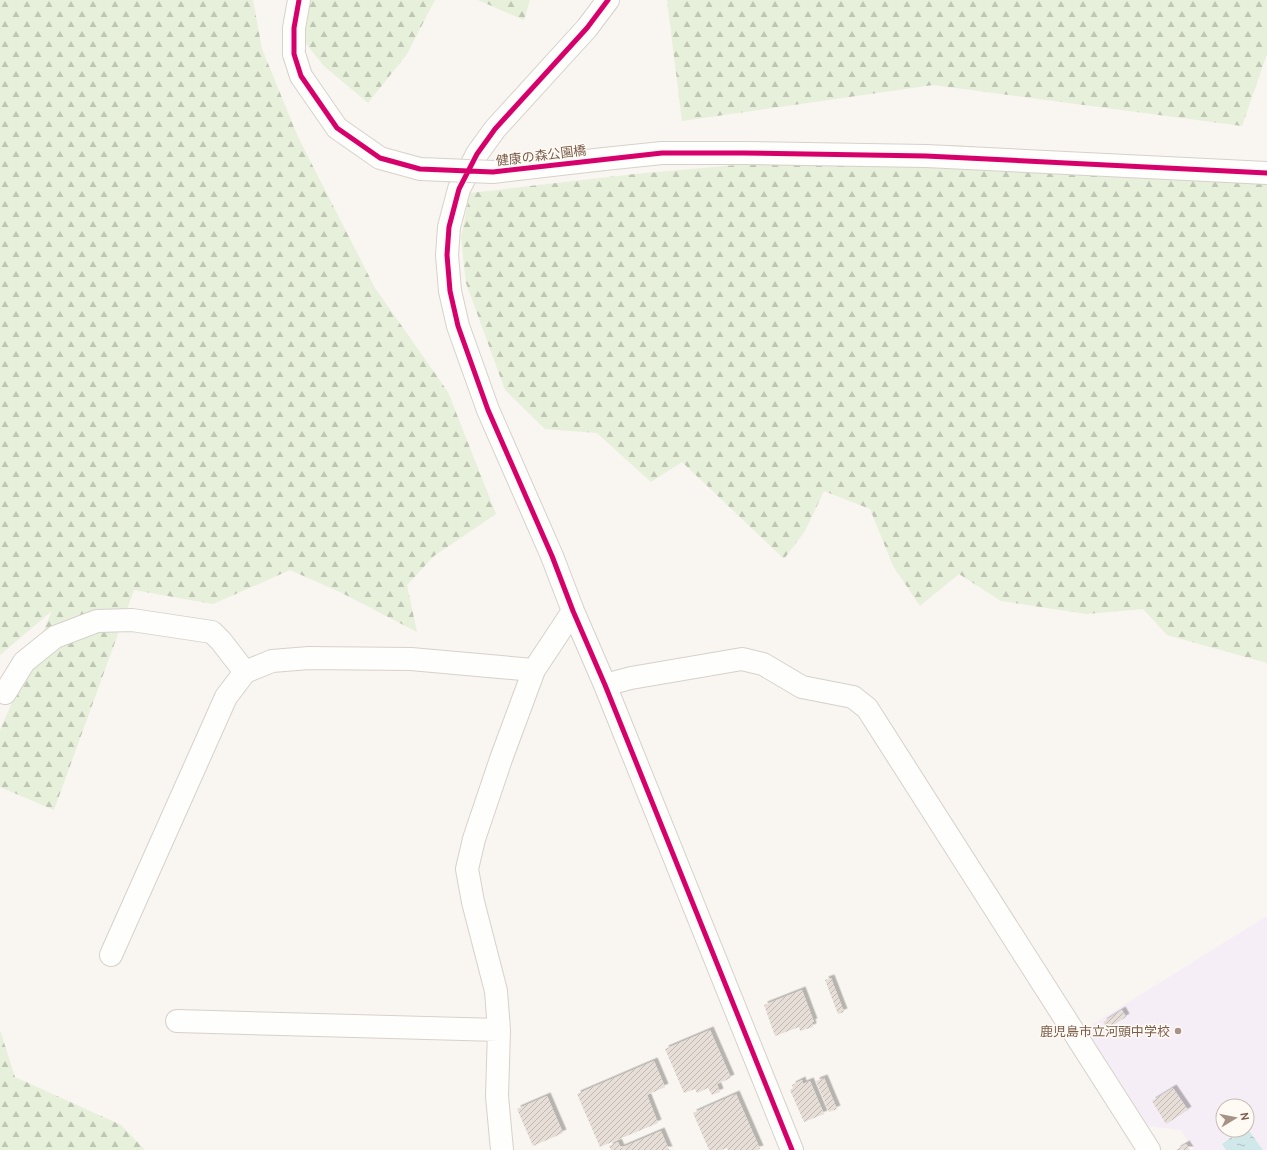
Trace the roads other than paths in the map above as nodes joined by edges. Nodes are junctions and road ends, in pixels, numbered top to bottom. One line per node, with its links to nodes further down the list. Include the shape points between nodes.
1 (299, 0): 3 (street, 健康の森公園橋, bridge, via 294,28 294,54 301,76 337,128 380,158 420,169 493,172 662,153 744,153 926,156)
2 (608, 0): 4 (street, via 587,28 495,129 477,154 459,189 449,227 447,255 450,291 458,326 488,410 552,556)
3 (1267, 173)
4 (573, 611): 5 (street); 7 (street)
5 (534, 670): 6 (street, via 411,659 309,658 272,661); 11 (street, via 474,839 467,869 496,990)
6 (245, 672): 8 (street, via 212,632 132,620 97,621 55,637 24,662); 9 (street, via 226,697)
7 (605, 685): 13 (street); 14 (street, via 631,678 742,659 763,664 802,688 853,697 867,708)
8 (5, 692)
9 (111, 955)
10 (177, 1020): 11 (street)
11 (498, 1030): 12 (street, via 497,1096)
12 (502, 1150)
13 (792, 1150)
14 (1149, 1150)

